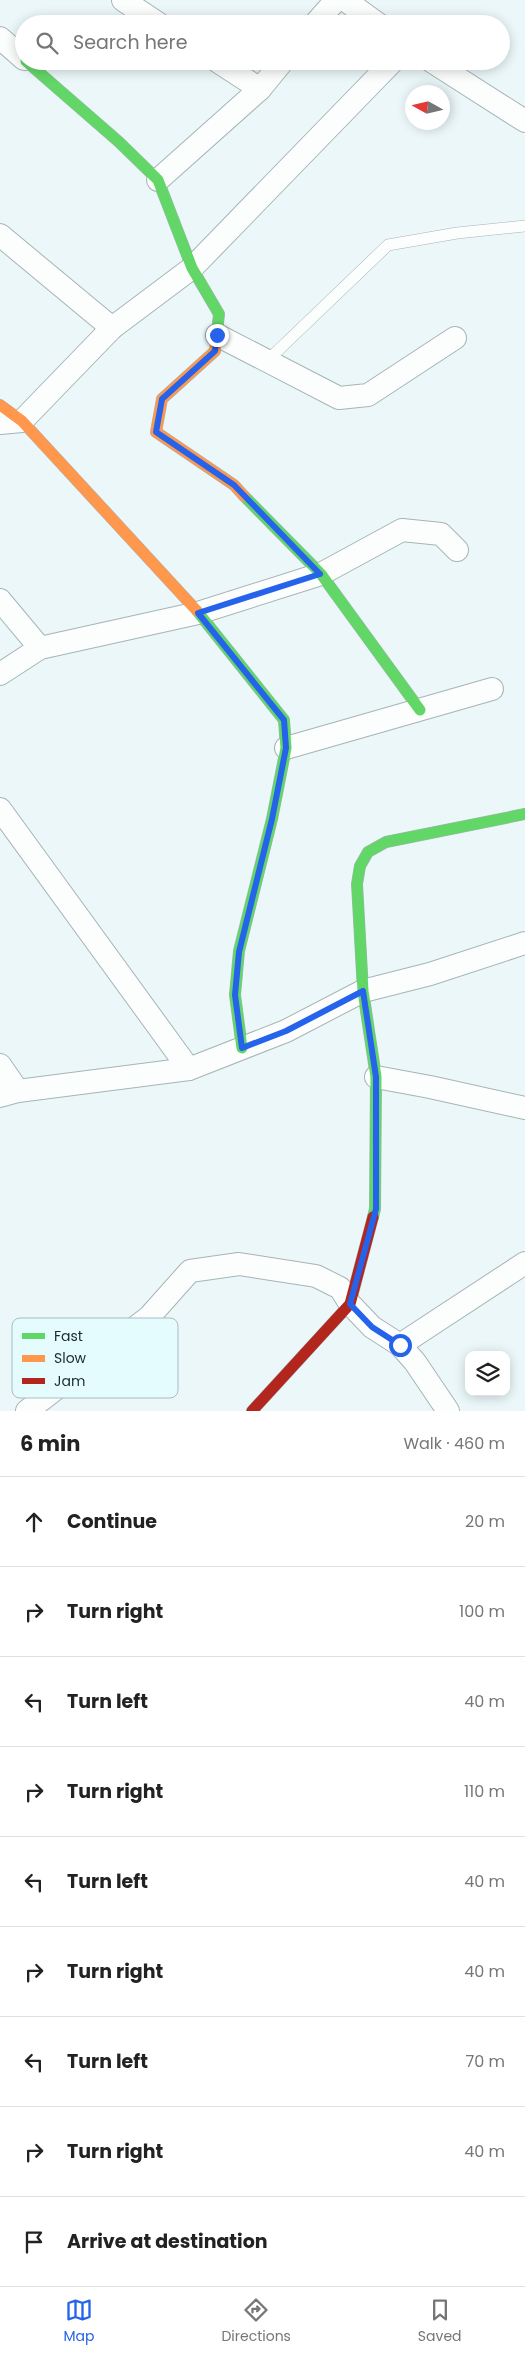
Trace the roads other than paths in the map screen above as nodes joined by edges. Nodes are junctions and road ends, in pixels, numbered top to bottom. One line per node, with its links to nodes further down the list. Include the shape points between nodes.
1 (122, 0): 4 (street)
2 (336, 0): 5 (street)
3 (345, 0): 6 (street)
4 (145, 15)
5 (323, 15)
6 (366, 15)
7 (0, 38): 8 (street)
8 (15, 51)
9 (36, 70): 16 (street)
10 (231, 70): 14 (street)
11 (275, 70): 14 (street)
12 (384, 70): 19 (street)
13 (445, 70): 15 (street)
14 (260, 88): 16 (street)
15 (525, 121)
16 (158, 180): 19 (street)
17 (525, 226): 23 (lane, via 388,245)
18 (0, 235): 20 (street)
19 (192, 268): 20 (street); 21 (street, via 219,314)
20 (112, 328): 25 (street)
21 (217, 335): 23 (street); 27 (street, via 215,351 162,399 156,432 234,485)
22 (455, 338): 23 (street, via 368,395 339,398)
23 (267, 361)
24 (0, 406): 25 (street)
25 (11, 422): 29 (street)
26 (457, 550): 27 (street, via 441,534 402,530)
27 (320, 574): 29 (street); 33 (street)
28 (0, 600): 30 (street)
29 (198, 613): 30 (street); 34 (street, via 284,720)
30 (40, 648): 31 (street)
31 (0, 674)
32 (492, 689): 33 (street)
33 (420, 710): 34 (street)
34 (286, 748): 39 (street, via 239,952 235,995)
35 (0, 810): 41 (street)
36 (525, 814): 38 (street, via 386,842 368,852 360,866 357,884)
37 (525, 943): 38 (street, via 430,974)
38 (363, 991): 39 (street, via 286,1031); 42 (street)
39 (242, 1048): 41 (street)
40 (0, 1066): 43 (street)
41 (189, 1069): 43 (street)
42 (376, 1077): 44 (street); 46 (street, via 376,1209)
43 (9, 1093)
44 (525, 1108)
45 (525, 1263): 48 (street)
46 (350, 1304): 47 (street, via 340,1288 316,1276 239,1264 190,1271); 48 (street, via 372,1327); 51 (street)
47 (148, 1318)
48 (400, 1345): 52 (street)
49 (44, 1398): 50 (street)
50 (27, 1411)
51 (252, 1411)
52 (448, 1411)

